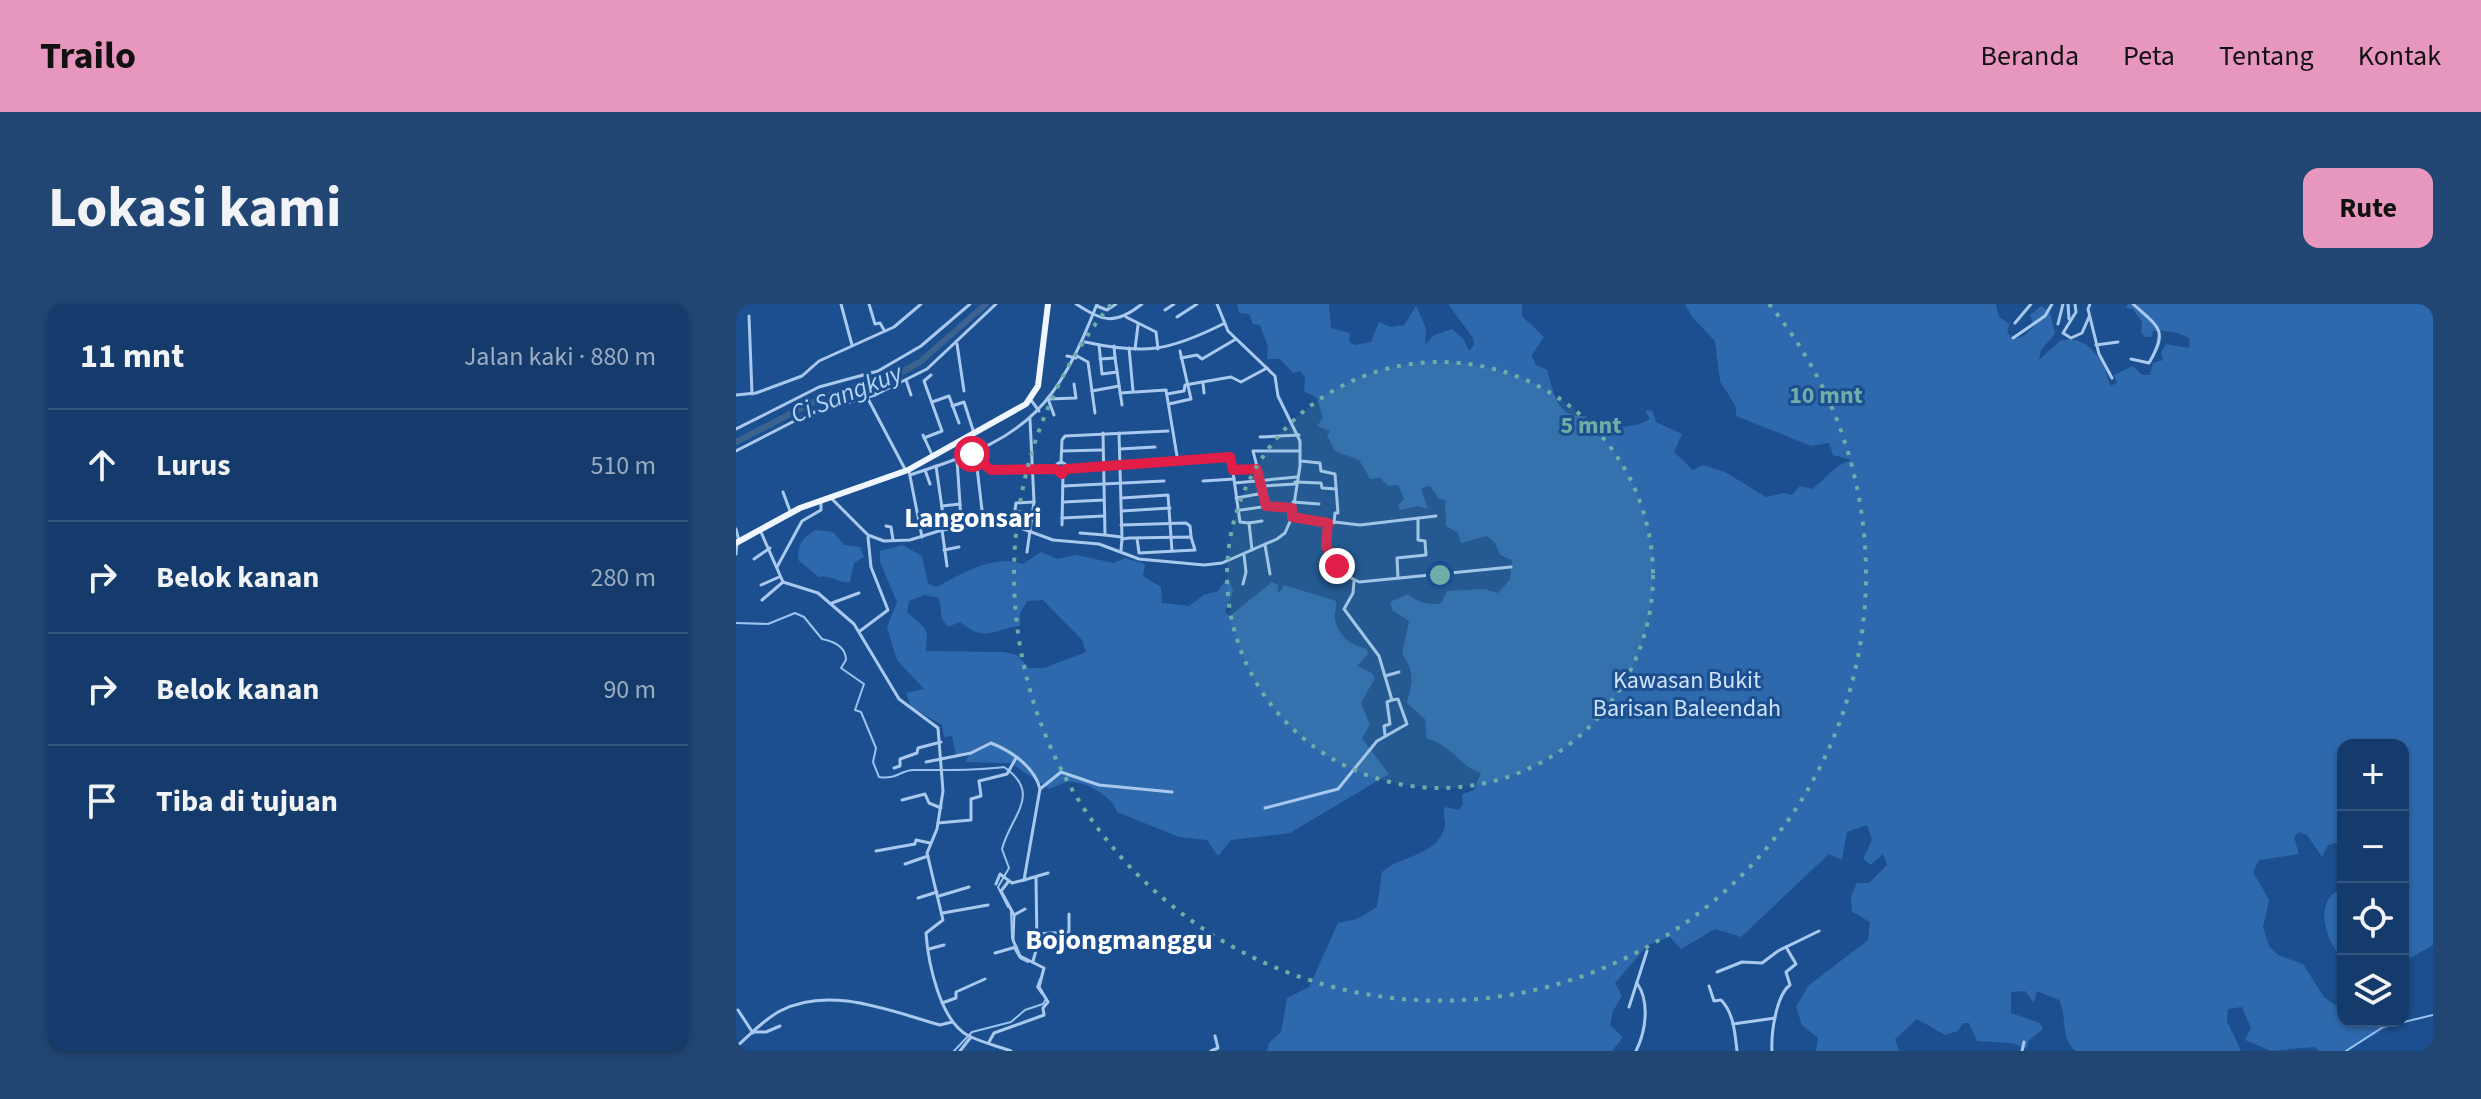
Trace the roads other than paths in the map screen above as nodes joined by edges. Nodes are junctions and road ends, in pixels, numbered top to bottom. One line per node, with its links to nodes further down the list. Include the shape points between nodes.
1 (841, 304): 37 (street)
2 (869, 304): 31 (street, via 875,324)
3 (921, 304): 31 (street)
4 (970, 304): 52 (street, via 921,346)
5 (996, 304): 34 (street)
6 (1048, 304): 71 (main road, via 1038,386)
7 (1076, 304): 21 (street)
8 (1116, 304): 19 (street, via 1107,310)
9 (1142, 304): 24 (street)
10 (1174, 304): 20 (street)
11 (1197, 304): 25 (street)
12 (1217, 304): 29 (street)
13 (2031, 304): 27 (street)
14 (2052, 304): 32 (street, via 2043,318)
15 (2066, 304): 26 (street); 30 (street)
16 (2075, 304): 26 (street)
17 (2090, 304): 22 (street)
18 (2133, 304): 49 (street, via 2153,320 2161,340 2149,363)
19 (1097, 305): 21 (street)
20 (1165, 310)
21 (1093, 315): 24 (street); 35 (street)
22 (2089, 315): 26 (street, via 2075,337 2063,333); 39 (street)
23 (749, 316): 65 (street)
24 (1126, 317): 28 (street)
25 (1177, 317)
26 (2069, 319)
27 (2015, 323)
28 (1138, 324): 41 (street); 42 (street, via 1157,334)
29 (1223, 324): 33 (street); 42 (street, via 1184,344)
30 (2058, 324)
31 (884, 330): 37 (street)
32 (2013, 338)
33 (1236, 339): 47 (street, via 1202,359); 50 (street)
34 (956, 342): 55 (street); 60 (street)
35 (1083, 342): 38 (street); 45 (street)
36 (2118, 342): 39 (street)
37 (852, 345): 65 (street, via 802,376)
38 (1099, 345): 40 (street); 48 (street)
39 (2096, 345): 54 (street)
40 (1114, 346): 41 (street); 46 (street)
41 (1132, 348): 42 (street); 62 (street)
42 (1158, 349)
43 (1180, 351): 47 (street)
44 (1067, 356): 45 (street)
45 (1077, 357): 61 (street, via 1087,361); 72 (street)
46 (1115, 358): 48 (street); 51 (street)
47 (1181, 358): 58 (street)
48 (1100, 359): 51 (street, via 1102,374)
49 (2131, 359)
50 (1267, 368): 56 (street, via 1241,382 1231,377); 87 (street)
51 (1117, 372): 59 (street)
52 (868, 375): 66 (street); 82 (street, via 819,387)
53 (931, 375): 73 (street, via 924,381)
54 (2112, 378)
55 (906, 380): 66 (street); 69 (street)
56 (1203, 383): 58 (street); 64 (street)
57 (1074, 384): 72 (street, via 1076,398)
58 (1189, 385): 67 (street); 74 (street, via 1191,400)
59 (1119, 386): 61 (street); 63 (street)
60 (964, 391)
61 (1091, 391): 78 (street)
62 (1133, 391): 63 (street); 67 (street, via 1163,389)
63 (1120, 393): 75 (street)
64 (1204, 393)
65 (752, 394): 68 (street)
66 (875, 394): 70 (street)
67 (1167, 394): 74 (street)
68 (736, 395)
69 (911, 395)
70 (867, 397): 93 (street, via 808,414); 112 (street)
71 (1031, 400): 77 (street); 84 (main road)
72 (1048, 400): 77 (street); 79 (street)
73 (932, 402): 76 (street, via 949,396); 97 (street, via 942,431 923,437)
74 (1169, 404): 101 (street)
75 (1122, 405)
76 (952, 406): 81 (street); 84 (street, via 964,402)
77 (1039, 411): 80 (street)
78 (1095, 413)
79 (1054, 415)
80 (1030, 419): 96 (street); 106 (street)
81 (959, 423)
82 (736, 429)
83 (1168, 431): 86 (street)
84 (974, 433): 89 (main road)
85 (1103, 433): 86 (street); 92 (street); 94 (street, via 1065,436)
86 (1119, 433): 91 (street)
87 (1299, 435): 88 (street); 95 (street)
88 (1260, 437)
89 (964, 440): 96 (street); 97 (main road)
90 (1155, 447): 91 (street)
91 (1120, 449): 105 (street)
92 (1103, 450): 94 (street); 104 (street)
93 (736, 451)
94 (1062, 451): 102 (street)
95 (1302, 451): 100 (street); 108 (street, via 1254,450)
96 (972, 454): 98 (street); 99 (street)
97 (933, 457): 112 (main road)
98 (976, 459): 106 (street, via 991,470); 142 (street)
99 (958, 460): 103 (street); 135 (street)
100 (1301, 461): 118 (street); 125 (street, via 1320,463 1321,471 1334,473)
101 (1178, 462): 105 (street); 110 (street, via 1229,457)
102 (1061, 463): 107 (street); 111 (street)
103 (936, 466): 109 (street); 138 (street)
104 (1104, 467): 105 (street); 111 (street); 120 (street)
105 (1120, 467): 121 (street)
106 (1033, 468): 107 (street); 133 (street)
107 (1056, 469): 111 (street)
108 (1257, 469): 110 (street); 114 (street)
109 (926, 470): 112 (street); 119 (street)
110 (1233, 470): 117 (street)
111 (1065, 471): 123 (street)
112 (908, 472): 128 (main road); 168 (street)
113 (1276, 477): 114 (street); 118 (street); 122 (street)
114 (1260, 479): 117 (street); 124 (street)
115 (1164, 481): 121 (street)
116 (1203, 481): 117 (street)
117 (1234, 481): 130 (street)
118 (1296, 481): 122 (street); 125 (street); 137 (street)
119 (930, 484)
120 (1104, 484): 121 (street); 123 (street); 132 (street)
121 (1121, 484): 129 (street)
122 (1277, 485): 124 (street)
123 (1063, 486): 134 (street)
124 (1262, 486): 127 (street)
125 (1336, 489): 155 (street, via 1338,513)
126 (783, 492): 145 (street)
127 (1264, 493): 130 (street); 139 (street)
128 (831, 497): 131 (main road); 166 (street)
129 (1122, 498): 141 (street, via 1168,495); 144 (street)
130 (1236, 498): 154 (street, via 1240,523)
131 (821, 500): 140 (main road); 151 (street, via 820,511)
132 (1104, 500): 134 (street); 146 (street)
133 (1034, 502): 156 (street, via 1016,503); 164 (street)
134 (1063, 502): 149 (street)
135 (960, 504): 138 (street); 160 (street)
136 (1319, 504): 137 (street)
137 (1293, 505): 139 (street); 148 (street)
138 (942, 506): 163 (street)
139 (1266, 506): 143 (street)
140 (800, 508): 145 (main road); 151 (street)
141 (1170, 508): 144 (street); 153 (street)
142 (982, 510)
143 (1241, 510)
144 (1122, 511): 158 (street)
145 (791, 513): 162 (main road)
146 (1104, 516): 149 (street); 167 (street)
147 (1436, 516): 150 (street)
148 (1292, 517): 155 (street); 175 (street, via 1285,533)
149 (1062, 518): 157 (street)
150 (1418, 518): 155 (street); 191 (street, via 1418,540 1425,541 1426,555 1397,558)
151 (803, 521): 188 (street)
152 (1262, 521): 154 (street)
153 (1172, 523): 158 (street); 169 (street, via 1189,525); 172 (street)
154 (1249, 523): 181 (street)
155 (1331, 523): 192 (street, via 1327,552)
156 (1013, 524): 160 (street); 164 (street)
157 (1062, 525)
158 (1121, 525): 170 (street)
159 (886, 526): 173 (street, via 891,527)
160 (961, 528): 163 (street)
161 (736, 529): 174 (street)
162 (760, 530): 174 (main road); 177 (street)
163 (944, 530): 168 (street); 178 (street)
164 (1032, 532): 182 (street); 184 (street, via 1053,540 1095,543 1143,560 1212,564)
165 (1080, 533): 167 (street)
166 (868, 535): 173 (street); 199 (street, via 870,564 888,611)
167 (1105, 535): 170 (street)
168 (922, 537): 173 (street)
169 (1191, 537): 172 (street); 180 (street, via 1194,551)
170 (1122, 538): 171 (street); 179 (street)
171 (1137, 538): 172 (street); 180 (street, via 1139,553)
172 (1172, 538): 180 (street)
173 (893, 540)
174 (738, 542): 183 (street)
175 (1265, 545): 181 (street); 189 (street)
176 (959, 547): 178 (street)
177 (770, 548): 185 (street); 188 (street)
178 (944, 550): 186 (street)
179 (1121, 550)
180 (1172, 551)
181 (1252, 551): 184 (street)
182 (1027, 552)
183 (736, 554)
184 (1244, 555): 194 (street)
185 (754, 559)
186 (947, 566)
187 (1511, 567): 191 (street)
188 (777, 569): 190 (street)
189 (1270, 574)
190 (779, 577): 193 (street); 195 (street)
191 (1398, 578): 192 (street)
192 (1354, 581): 201 (street, via 1344,609 1379,656)
193 (783, 582): 197 (street); 198 (street, via 813,590)
194 (1243, 584)
195 (761, 585)
196 (859, 593): 198 (street)
197 (762, 600)
198 (832, 603): 199 (street)
199 (860, 631): 204 (street, via 895,695 937,726)
200 (1399, 672): 201 (street)
201 (1385, 676): 202 (street)
202 (1392, 700): 203 (street, via 1387,702); 203 (street, via 1398,699 1407,724)
203 (1386, 736): 213 (street, via 1338,789)
204 (941, 742): 206 (street); 208 (street, via 917,748)
205 (1017, 758): 206 (street, via 991,743); 209 (street, via 1037,778); 214 (street, via 1009,770 979,781 981,796 971,799 971,820)
206 (943, 760): 207 (street); 212 (street)
207 (926, 762)
208 (894, 768)
209 (1040, 789): 210 (street, via 1061,772 1099,785); 222 (street)
210 (1172, 792)
211 (902, 800): 212 (street, via 925,794 929,803)
212 (941, 808): 214 (street)
213 (1265, 808)
214 (938, 823): 215 (street)
215 (930, 843): 216 (street, via 917,839); 217 (street)
216 (876, 851)
217 (928, 856): 218 (street); 225 (street)
218 (905, 864)
219 (1048, 873): 220 (street)
220 (1036, 876): 222 (street); 233 (street)
221 (1007, 880): 222 (street); 223 (street, via 1001,875); 231 (street, via 1001,894)
222 (1024, 880)
223 (996, 884)
224 (969, 887): 225 (street)
225 (938, 894): 226 (street); 229 (street)
226 (918, 898)
227 (988, 905): 229 (street)
228 (1025, 909): 231 (street)
229 (943, 913): 237 (street, via 942,922 926,933)
230 (1069, 914): 233 (street, via 1068,933)
231 (1014, 915): 236 (street)
232 (1819, 931): 235 (street)
233 (1036, 934): 240 (street)
234 (944, 945): 237 (street)
235 (1786, 947): 241 (street, via 1761,964 1745,961); 248 (street, via 1796,964 1786,972 1790,985)
236 (1015, 948): 239 (street); 240 (street)
237 (929, 949): 245 (street)
238 (1647, 951): 243 (street)
239 (995, 953)
240 (1033, 961): 256 (street, via 1044,968 1039,987 1048,998 1044,1015 998,1031)
241 (1717, 972)
242 (985, 979): 245 (street)
243 (1637, 983): 246 (street); 261 (street, via 1646,1026)
244 (1709, 986): 250 (street, via 1714,1001 1726,1005)
245 (942, 1003): 249 (street)
246 (1629, 1007)
247 (738, 1010): 252 (street)
248 (1775, 1018): 250 (street); 263 (street)
249 (952, 1022): 252 (street, via 940,1025 828,999 789,1007); 253 (street)
250 (1733, 1024): 262 (street)
251 (780, 1026): 252 (street)
252 (754, 1032): 257 (street)
253 (969, 1036): 256 (street); 258 (street)
254 (1215, 1036): 260 (street, via 1218,1048)
255 (2024, 1042): 264 (street)
256 (989, 1043): 259 (street)
257 (736, 1047)
258 (960, 1051)
259 (1011, 1051)
260 (1211, 1051)
261 (1636, 1051)
262 (1737, 1051)
263 (1772, 1051)
264 (2022, 1051)

